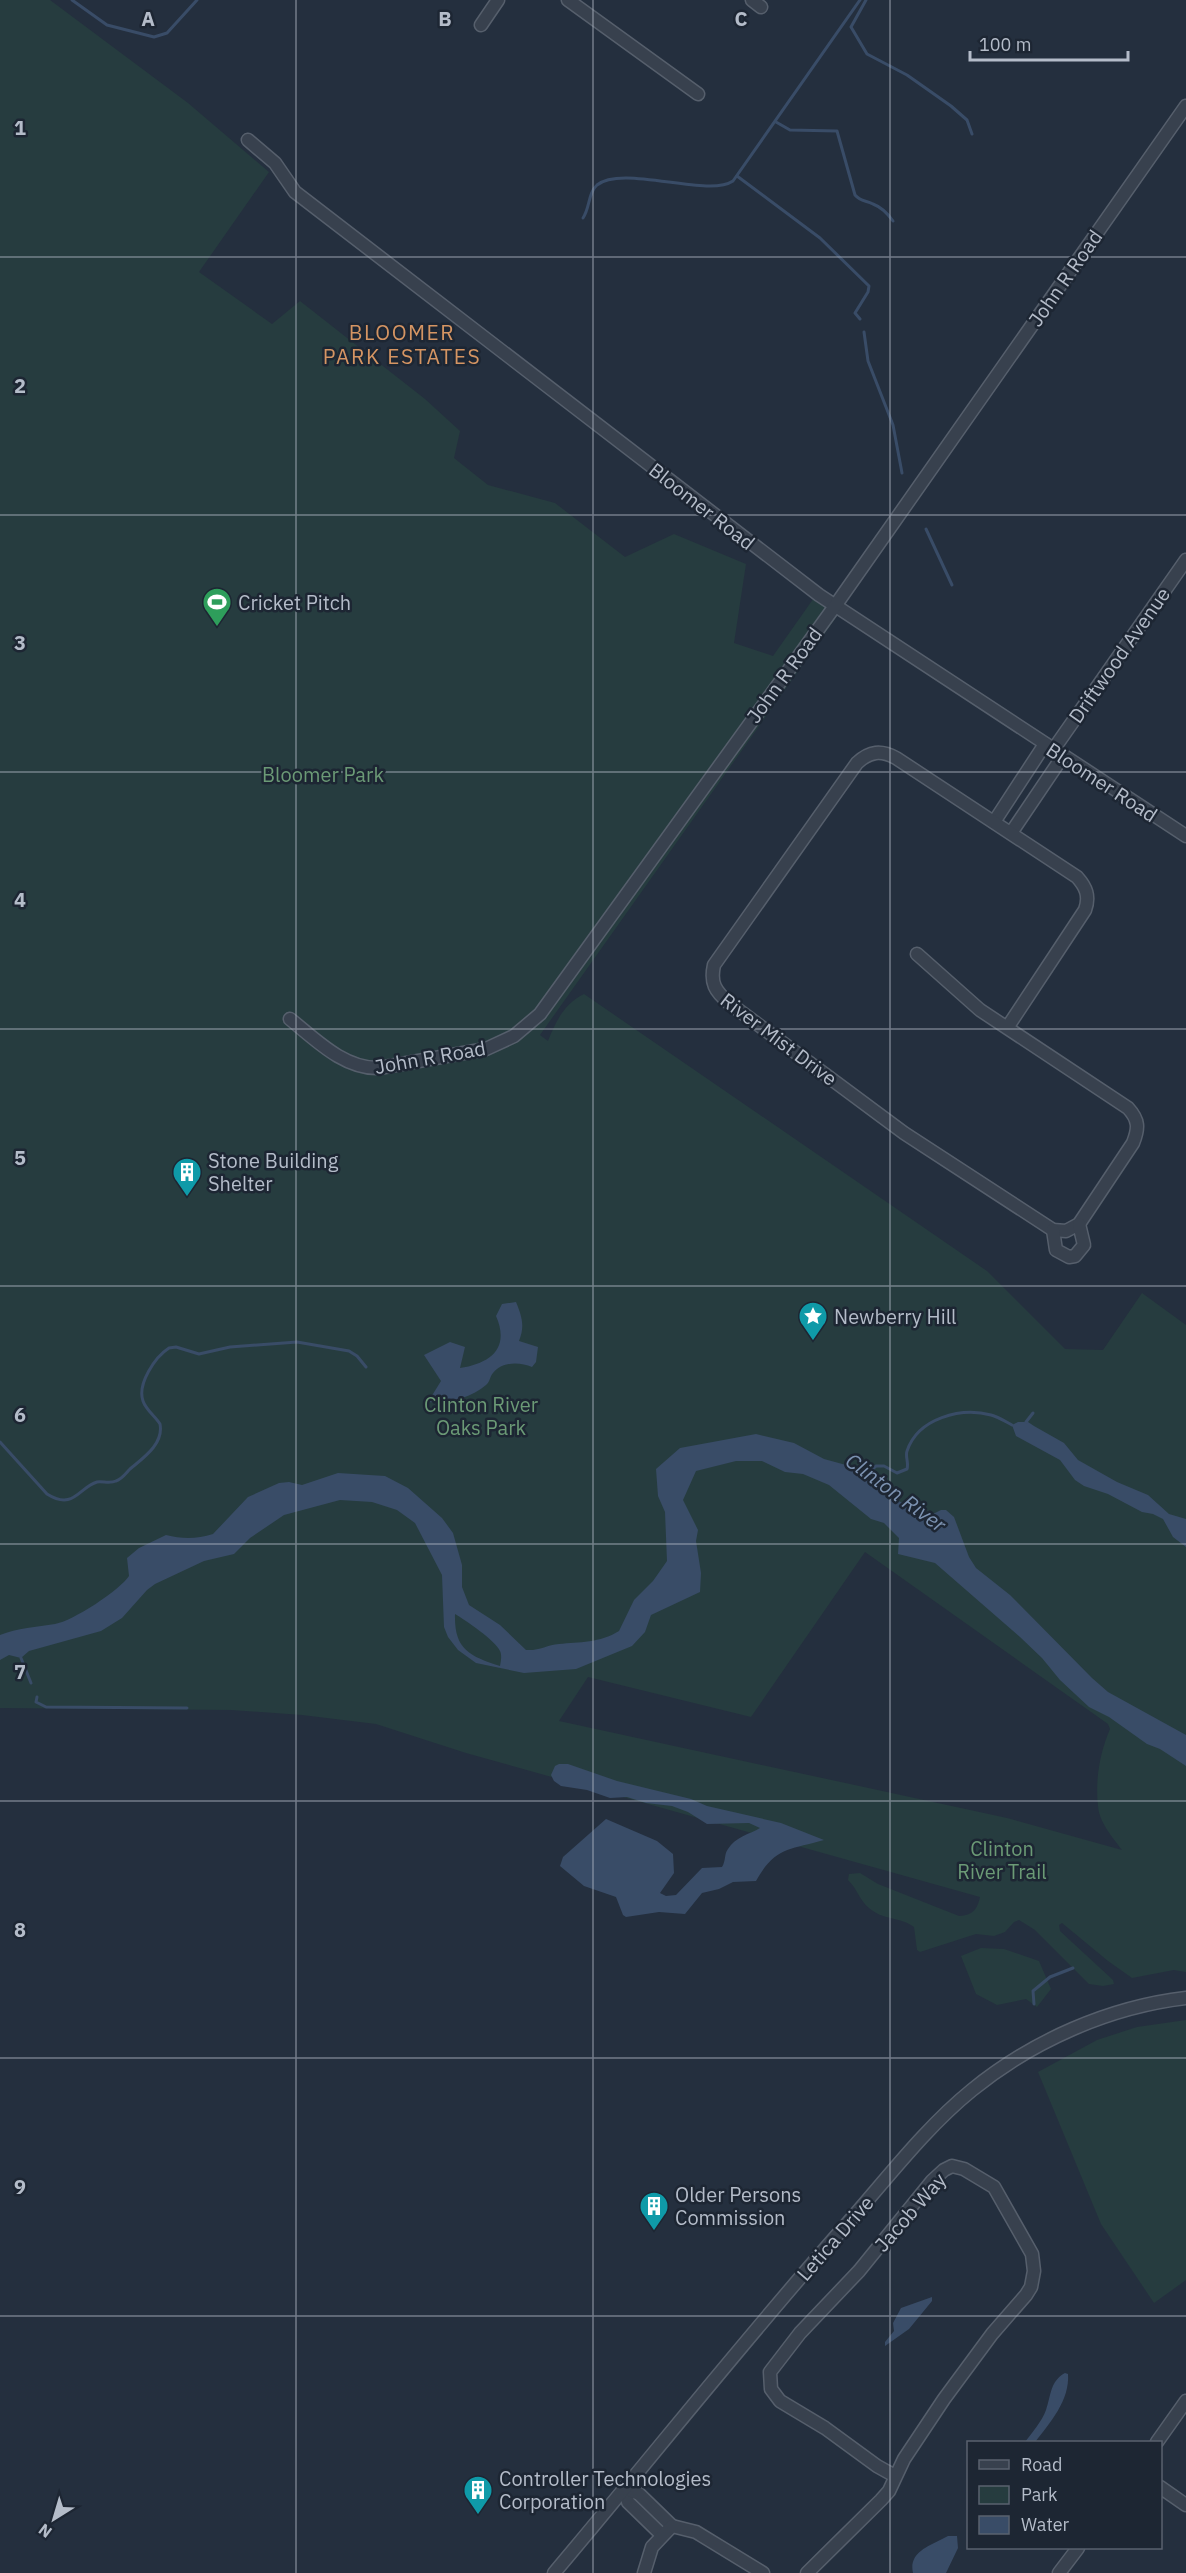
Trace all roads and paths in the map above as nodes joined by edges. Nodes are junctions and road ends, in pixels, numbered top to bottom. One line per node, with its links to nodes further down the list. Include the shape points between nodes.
1 (498, 0): 3 (street)
2 (568, 0): 4 (street)
3 (481, 25)
4 (699, 94)
5 (1186, 106): 8 (street, John R Road)
6 (248, 140): 8 (street, Bloomer Road, via 275,162 295,192)
7 (1186, 560): 9 (street, Driftwood Avenue)
8 (835, 606): 9 (street, Bloomer Road); 14 (street, John R Road, via 551,1000 514,1036 486,1049 365,1068 339,1056)
9 (1053, 750): 10 (street); 11 (street); 12 (street, Bloomer Road)
10 (994, 822): 11 (street, River Mist Drive); 17 (street, River Mist Drive, via 886,753 864,757 714,965 712,982 729,1003 882,1117)
11 (1011, 833): 15 (street, River Mist Drive, via 1077,877 1088,898 1085,910)
12 (1186, 836)
13 (917, 954): 15 (street)
14 (290, 1019)
15 (1007, 1028): 16 (street, via 1128,1108 1138,1124 1133,1143)
16 (1079, 1224): 17 (street, via 1066,1231); 17 (street, via 1084,1245 1075,1256 1056,1250)
17 (1053, 1230)
18 (1186, 1998): 22 (street, Letica Drive, via 1110,2015 1043,2044 1005,2066 946,2113 821,2253)
19 (1186, 2401): 20 (street)
20 (1158, 2441)
21 (895, 2476): 21 (street, Jacob Way, via 944,2399 1031,2287 1034,2271 1032,2254 994,2187 952,2166 932,2181 770,2372 771,2389 780,2401); 31 (street, Jacob Way, via 881,2500)
22 (625, 2488): 25 (street, via 639,2494); 26 (street, via 628,2502); 28 (street, Letica Drive)
23 (1162, 2488): 24 (street)
24 (1186, 2505)
25 (672, 2526): 26 (street); 30 (street, via 712,2540)
26 (662, 2535): 29 (street, via 652,2547)
27 (1077, 2549): 32 (street)
28 (554, 2573)
29 (644, 2573)
30 (763, 2573)
31 (807, 2573)
32 (1059, 2573)

